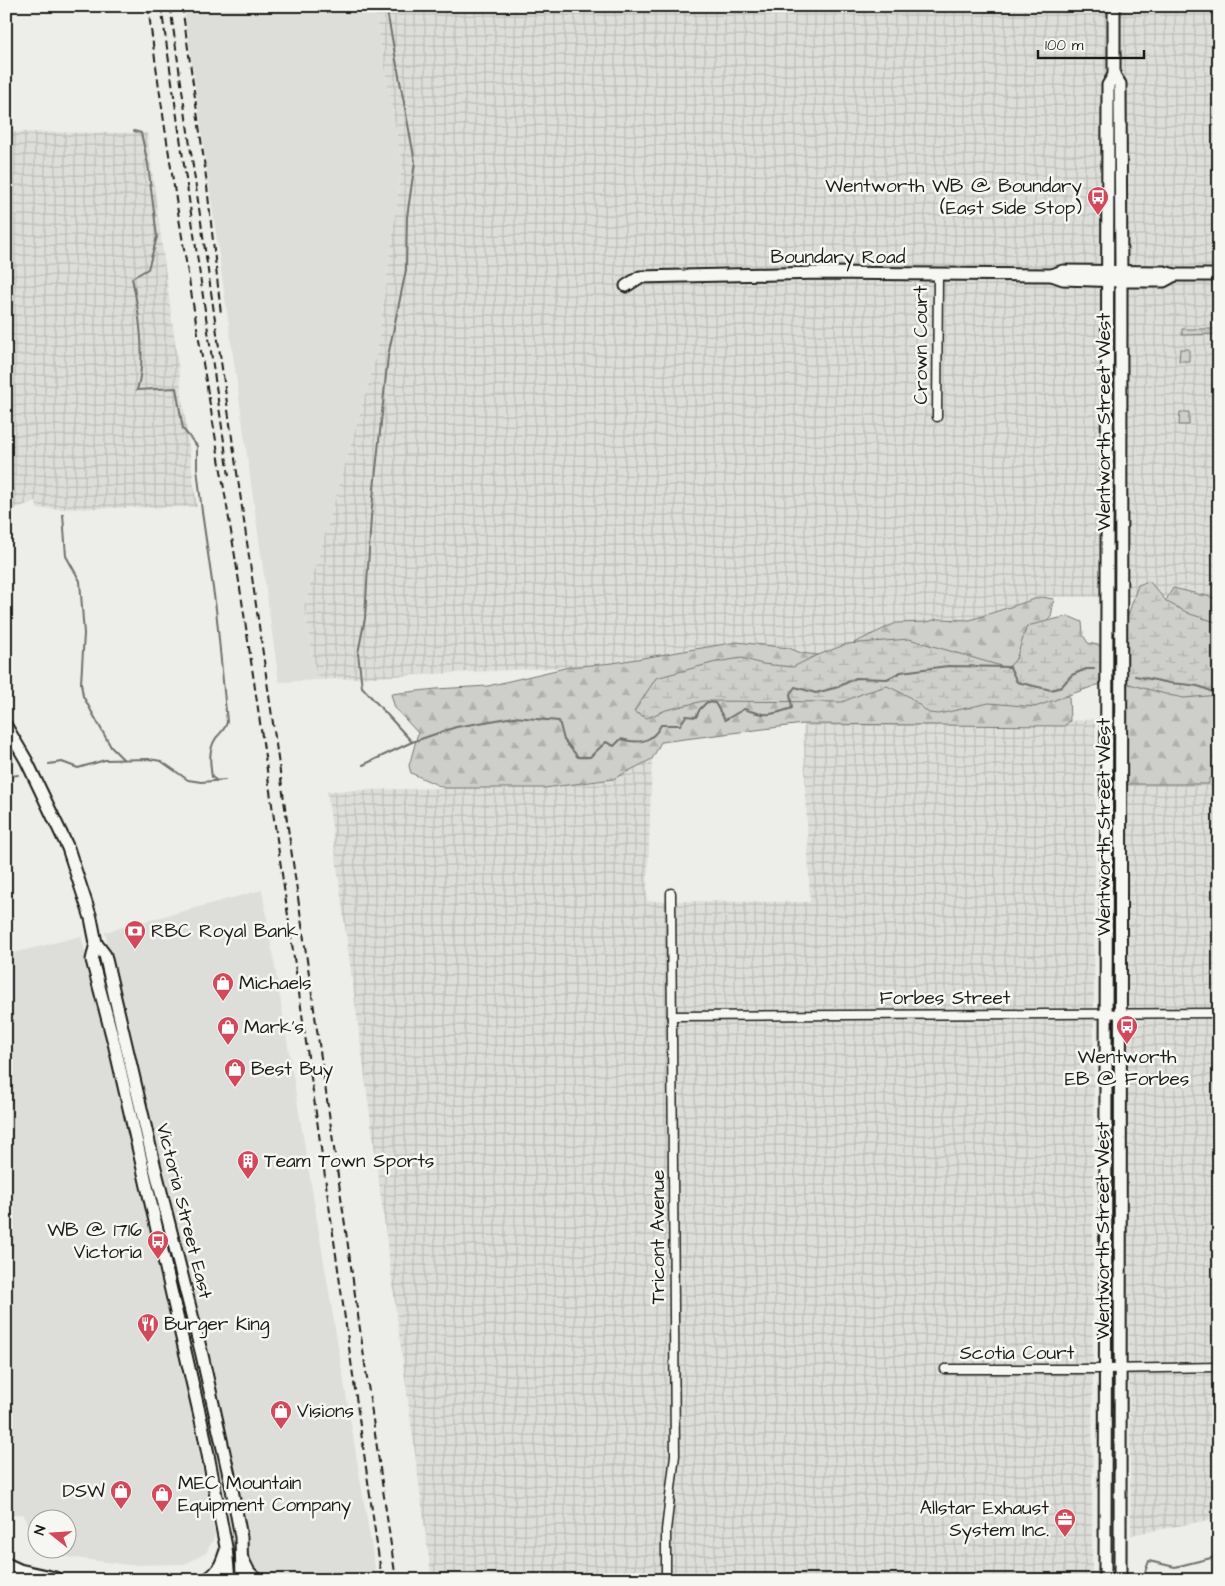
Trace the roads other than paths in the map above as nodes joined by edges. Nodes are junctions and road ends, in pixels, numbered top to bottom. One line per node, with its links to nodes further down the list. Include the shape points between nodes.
1 (1114, 6): 4 (main road, Wentworth Street West, via 1114,75 1120,84)
2 (938, 274): 4 (main road, Boundary Road, via 1052,274 1063,271); 5 (main road, Boundary Road, via 640,277); 6 (street, Crown Court)
3 (1219, 275): 4 (main road, Boundary Road, via 1164,272)
4 (1115, 276): 11 (main road, Wentworth Street West); 12 (main road, Wentworth Street West)
5 (626, 286)
6 (937, 417)
7 (6, 726): 9 (main road, Victoria Street East, via 68,848)
8 (671, 893): 13 (street, Tricont Avenue)
9 (96, 943): 18 (main road, Victoria Street East, via 92,960); 19 (main road, Victoria Street East, via 105,955)
10 (1219, 1013): 12 (street, Forbes Street)
11 (1107, 1014): 12 (street, Forbes Street); 13 (street, Forbes Street); 16 (main road, Wentworth Street West)
12 (1121, 1014): 17 (main road, Wentworth Street West)
13 (672, 1016): 28 (street, Tricont Avenue, via 676,1455 666,1530)
14 (1219, 1367): 17 (street, Scotia Court)
15 (946, 1369): 16 (street, Scotia Court)
16 (1106, 1369): 17 (street, Scotia Court); 29 (main road, Wentworth Street West)
17 (1119, 1369): 30 (main road, Wentworth Street West)
18 (198, 1407): 19 (main road, via 207,1411 217,1453); 20 (main road, Victoria Street East)
19 (225, 1458): 21 (main road, Victoria Street East, via 241,1537)
20 (226, 1547): 24 (main road, via 216,1574); 25 (main road, Victoria Street East)
21 (241, 1555): 26 (main road, Victoria Street East); 27 (main road, via 245,1567)
22 (6, 1566): 23 (highway)
23 (55, 1580)
24 (205, 1580)
25 (229, 1580)
26 (242, 1580)
27 (258, 1580)
28 (666, 1580)
29 (1106, 1580)
30 (1119, 1580)

